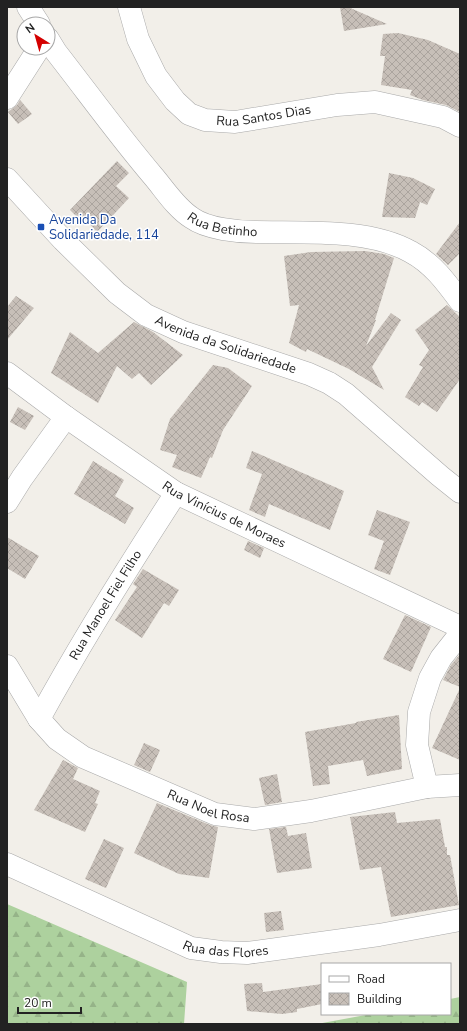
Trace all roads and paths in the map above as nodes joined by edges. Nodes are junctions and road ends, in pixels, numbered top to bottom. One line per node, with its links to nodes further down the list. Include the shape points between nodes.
1 (28, 7): 3 (street)
2 (129, 7): 7 (street, Rua Santos Dias, via 138,39 156,76 188,114 205,120 235,122 337,105 375,102 443,117)
3 (34, 16)
4 (56, 52): 9 (street, Rua Betinho, via 142,163 192,219 236,232 353,234 390,242 411,252 434,268)
5 (34, 56): 6 (street)
6 (7, 98)
7 (460, 126)
8 (7, 179): 12 (street, Avenida da Solidariedade, via 63,240 117,293 146,314 183,332 329,383 346,394)
9 (460, 301)
10 (7, 372): 11 (street, Rua Vinícius de Moraes)
11 (66, 417): 13 (street, Rua Vinícius de Moraes); 14 (street)
12 (460, 492)
13 (176, 493): 15 (street, Rua Vinícius de Moraes); 18 (street, Rua Manoel Fiel Filho, via 69,664)
14 (7, 502)
15 (460, 627)
16 (460, 634): 20 (street, via 441,658 430,678 419,712 417,745)
17 (7, 666): 18 (street, Rua Noel Rosa)
18 (39, 719): 20 (street, Rua Noel Rosa, via 57,739 83,757 215,814 254,819 311,811)
19 (460, 784): 20 (street, Rua Noel Rosa)
20 (427, 787)
21 (7, 864): 22 (street, Rua das Flores, via 191,948 221,952 247,953 379,935)
22 (460, 920)

